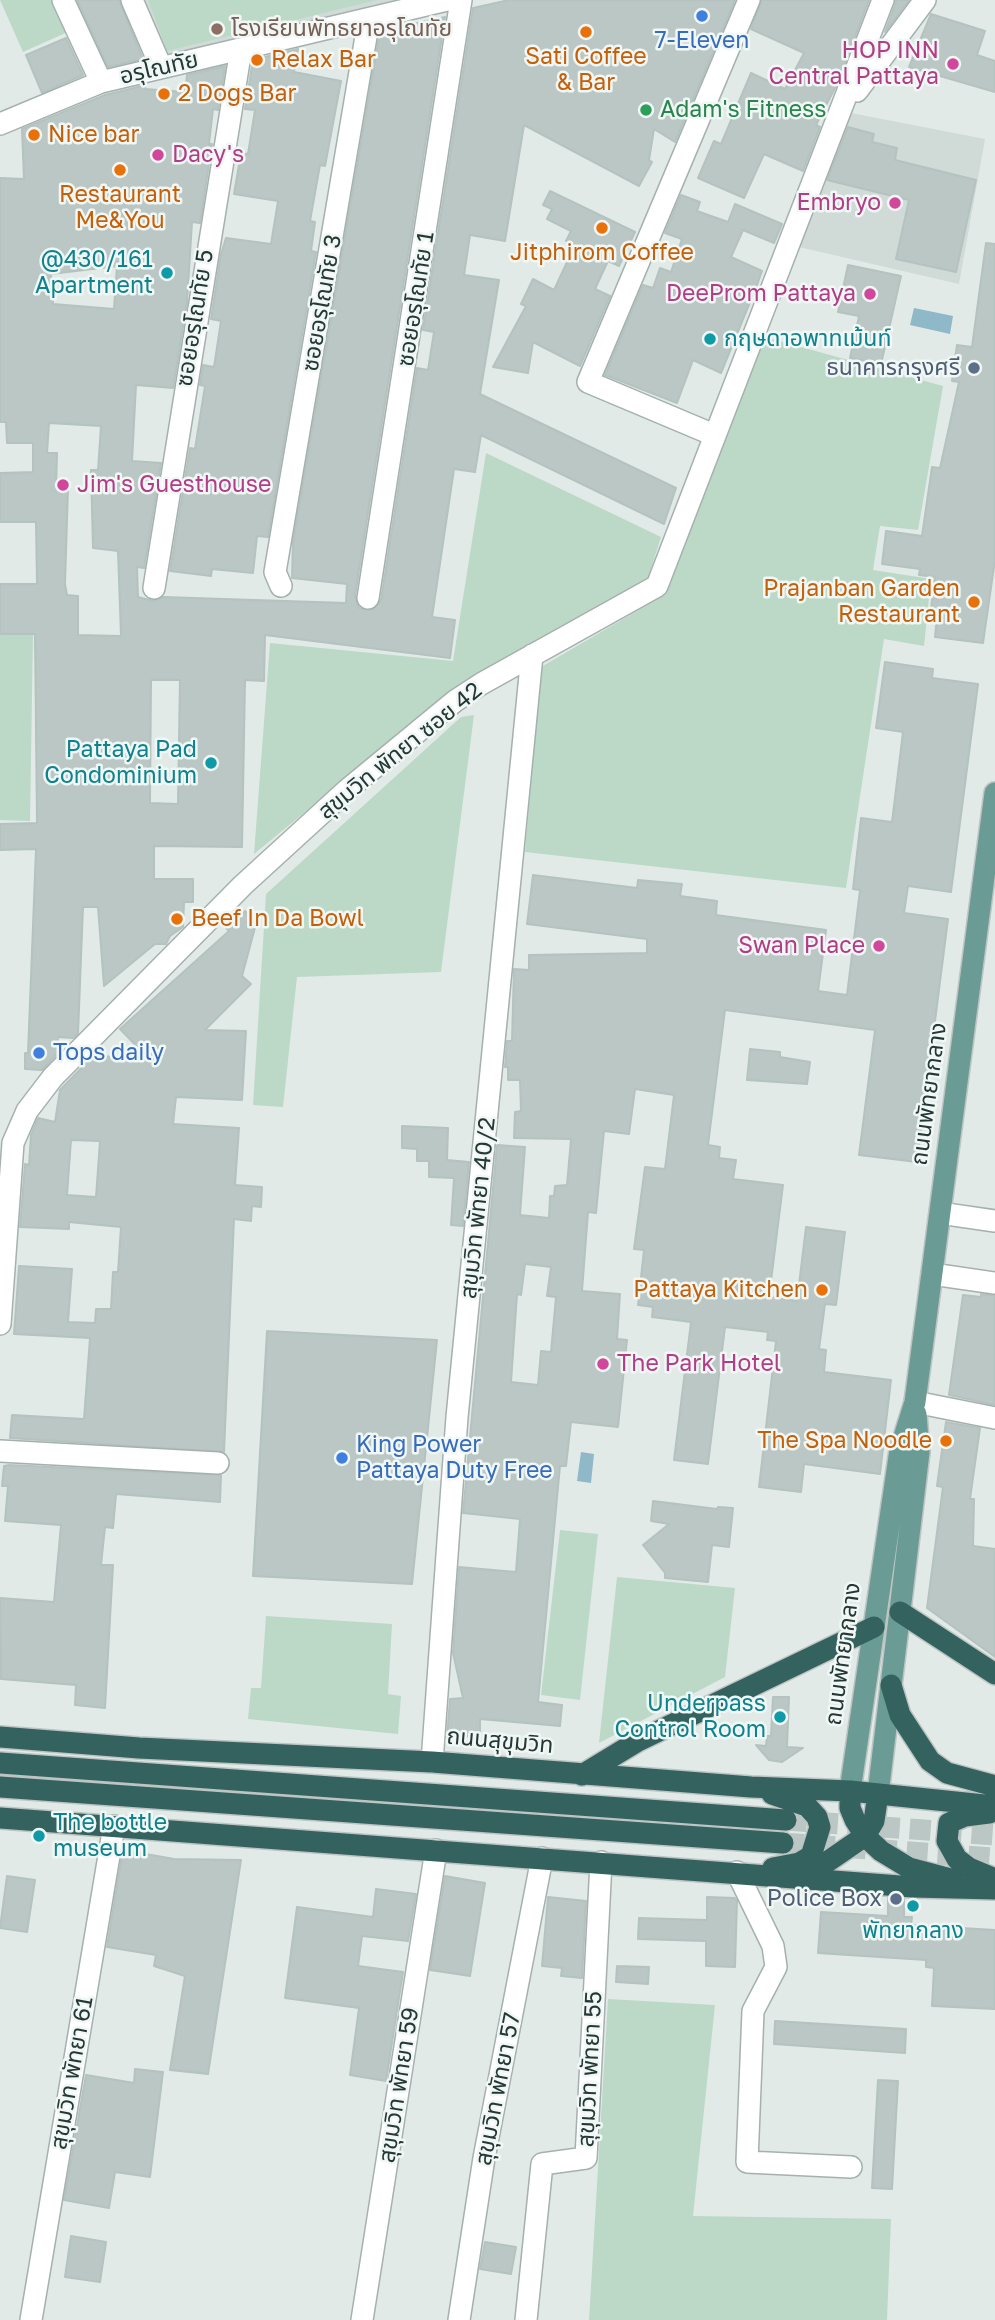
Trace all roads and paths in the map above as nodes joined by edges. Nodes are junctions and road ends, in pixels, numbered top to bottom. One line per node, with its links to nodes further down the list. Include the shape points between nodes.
1 (63, 0): 11 (street)
2 (132, 0): 10 (street)
3 (447, 0): 8 (street, อรุโณทัย)
4 (461, 0): 17 (street, ซอยอรุโณทัย 1)
5 (749, 0): 14 (street, via 588,382)
6 (883, 0): 12 (street)
7 (925, 0): 12 (street)
8 (369, 19): 9 (street, อรุโณทัย); 15 (street, ซอยอรุโณทัย 3, via 275,572)
9 (241, 49): 10 (street, อรุโณทัย); 16 (street, ซอยอรุโณทัย 5)
10 (161, 67): 11 (street, อรุโณทัย)
11 (101, 82): 13 (street, อรุโณทัย)
12 (844, 108): 14 (street, สุขุมวิท พัทยา ซอย 42)
13 (0, 124)
14 (714, 435): 18 (street, สุขุมวิท พัทยา ซอย 42, via 657,586)
15 (281, 586)
16 (153, 588)
17 (368, 598)
18 (532, 655): 25 (street, สุขุมวิท พัทยา ซอย 42, via 455,701 347,790 243,885 32,1104 13,1143); 35 (street, สุขุมวิท พัทยา 40/2, via 457,1418)
19 (995, 793): 20 (main road, ถนนพัทยากลาง)
20 (987, 912): 21 (main road, ถนนพัทยากลาง)
21 (940, 1213): 22 (street); 23 (main road, ถนนพัทยากลาง)
22 (995, 1221)
23 (932, 1273): 24 (street); 26 (main road, ถนนพัทยากลาง)
24 (995, 1283)
25 (0, 1324)
26 (915, 1402): 27 (street); 30 (main road, ถนนพัทยากลาง, via 919,1452); 31 (main road, ถนนพัทยากลาง, via 900,1450)
27 (995, 1418)
28 (0, 1451): 29 (street)
29 (218, 1463)
30 (900, 1612): 32 (highway); 33 (main road, ถนนพัทยากลาง)
31 (874, 1627): 37 (highway, via 638,1741); 41 (main road, ถนนพัทยากลาง)
32 (995, 1674)
33 (891, 1685): 38 (highway, via 900,1715 930,1761 947,1773); 42 (main road, ถนนพัทยากลาง)
34 (0, 1737): 35 (highway, ถนนสุขุมวิท)
35 (432, 1762): 37 (highway, ถนนสุขุมวิท)
36 (0, 1763): 46 (highway)
37 (582, 1775): 40 (highway, ถนนสุขุมวิท)
38 (995, 1786)
39 (0, 1787): 49 (highway)
40 (751, 1787): 41 (highway, ถนนสุขุมวิท); 53 (highway, via 807,1806 820,1826 811,1856 799,1863)
41 (850, 1791): 42 (highway, ถนนสุขุมวิท); 48 (highway, via 852,1815)
42 (878, 1794): 43 (highway, ถนนสุขุมวิท); 48 (highway, via 874,1821)
43 (995, 1806)
44 (995, 1813): 55 (highway, via 965,1816 949,1823 946,1832 957,1859)
45 (0, 1818): 47 (highway)
46 (786, 1820)
47 (114, 1826): 50 (highway); 57 (street, สุขุมวิท พัทยา 61)
48 (865, 1836): 54 (highway); 55 (highway, via 909,1868)
49 (783, 1843)
50 (436, 1850): 51 (highway); 58 (street, สุขุมวิท พัทยา 59)
51 (541, 1858): 52 (highway); 59 (street, สุขุมวิท พัทยา 57, via 484,2158)
52 (601, 1862): 53 (highway); 60 (street, สุขุมวิท พัทยา 55, via 586,2158 542,2164)
53 (742, 1873): 54 (highway); 56 (street, via 773,1946 776,1967 753,2011 747,2162)
54 (805, 1877): 55 (highway, via 913,1887)
55 (992, 1886)
56 (850, 2167)
57 (31, 2320)
58 (362, 2320)
59 (459, 2320)
60 (526, 2320)

